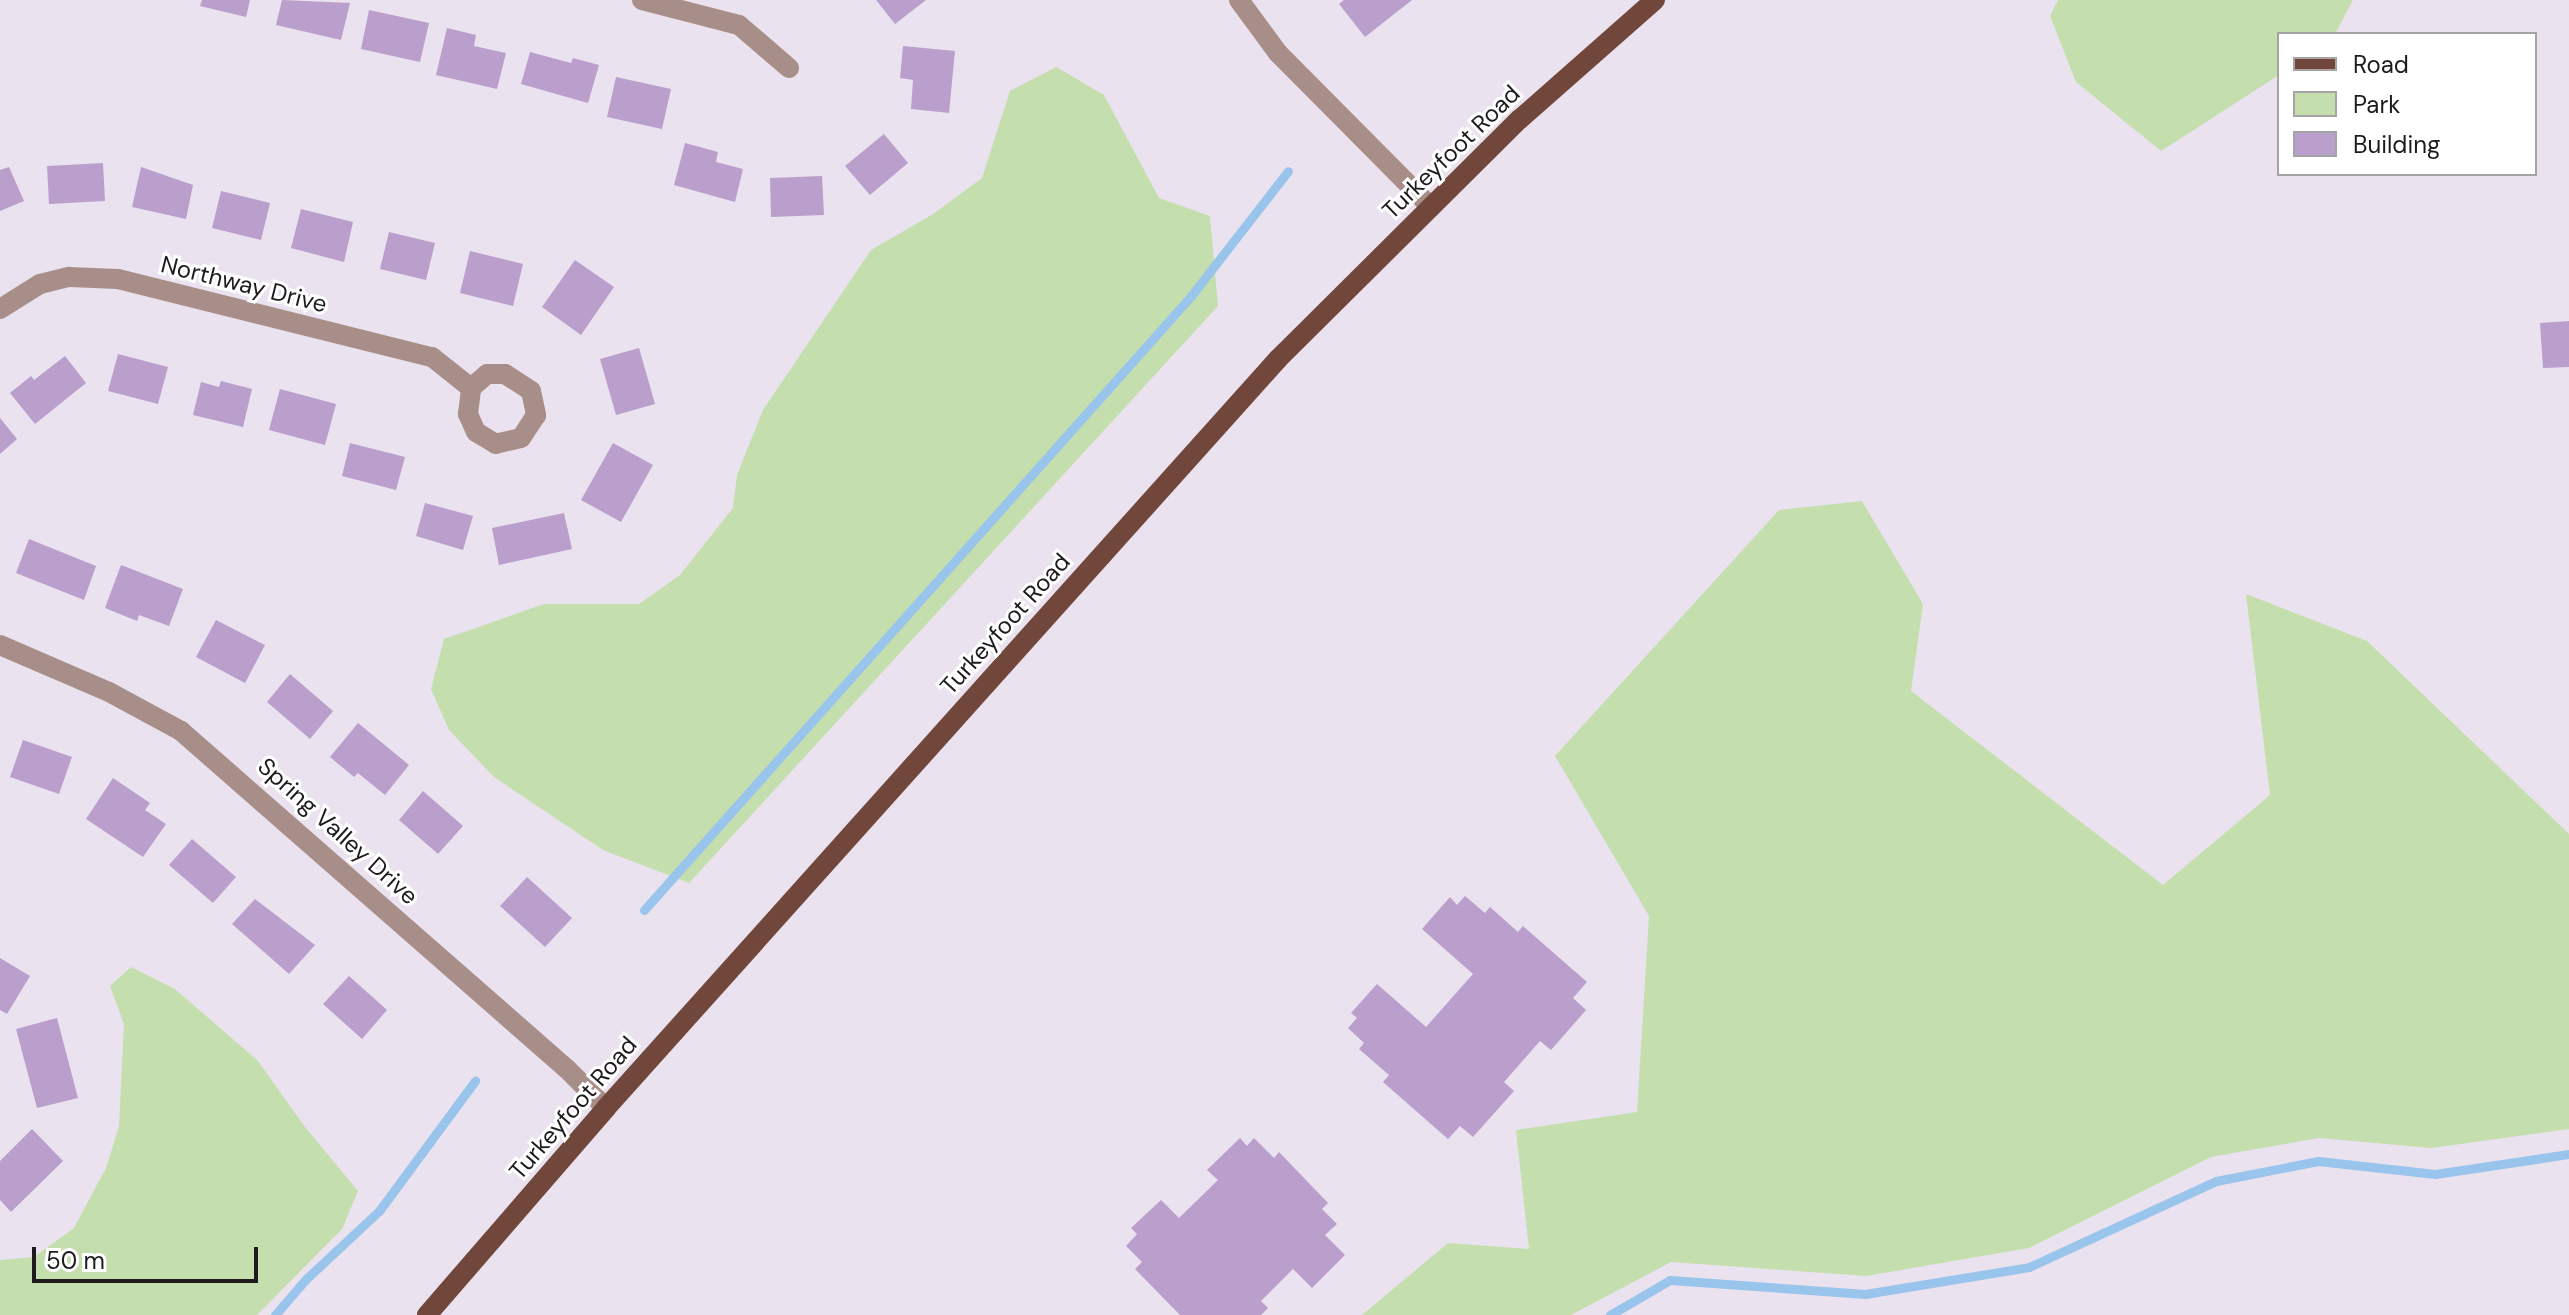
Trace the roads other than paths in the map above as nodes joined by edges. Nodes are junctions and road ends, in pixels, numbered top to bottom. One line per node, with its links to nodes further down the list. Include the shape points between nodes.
1 (642, 0): 4 (street, via 739,25)
2 (1239, 0): 5 (street, via 1278,53)
3 (1655, 0): 5 (main road, Turkeyfoot Road, via 1520,119)
4 (789, 68)
5 (1431, 207): 9 (main road, Turkeyfoot Road, via 1268,371)
6 (0, 309): 7 (street, Northway Drive, via 40,284 69,277 118,279 432,357)
7 (471, 388)
8 (0, 645): 9 (street, Spring Valley Drive, via 109,692 181,731)
9 (606, 1108): 10 (main road, Turkeyfoot Road)
10 (427, 1315)

